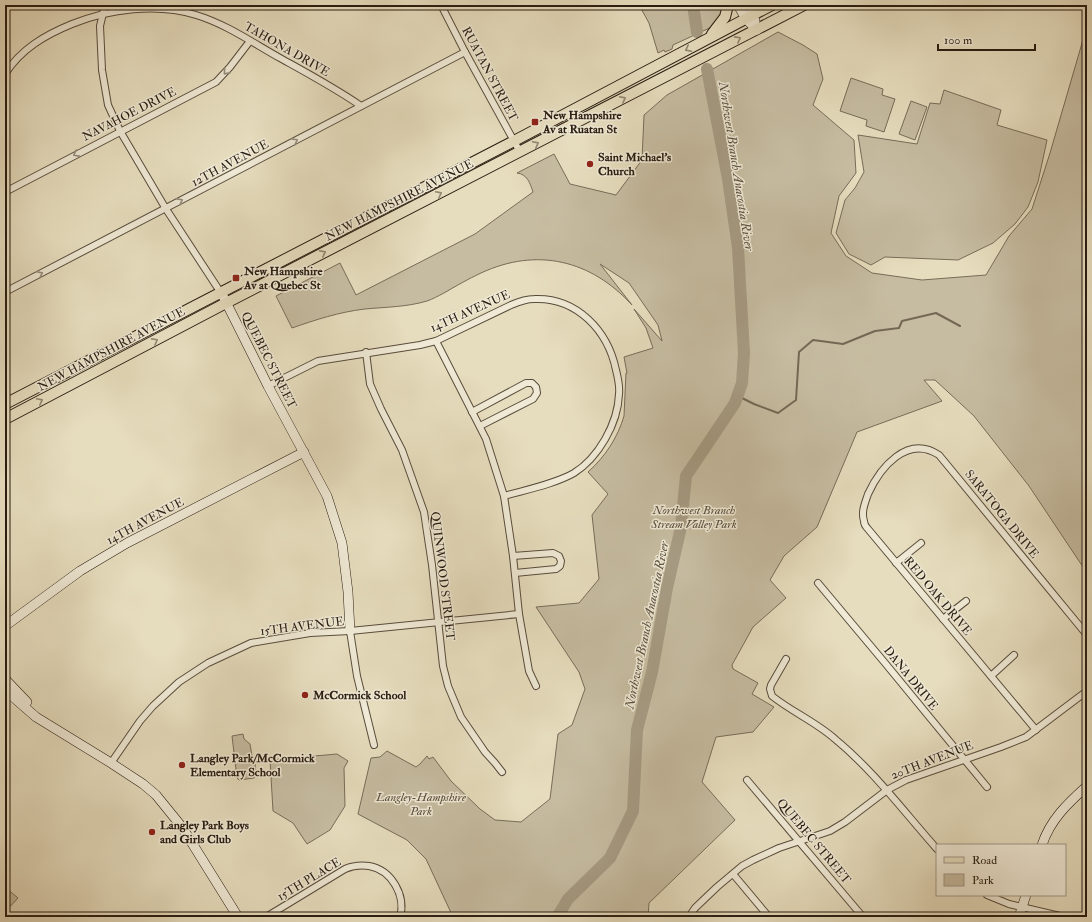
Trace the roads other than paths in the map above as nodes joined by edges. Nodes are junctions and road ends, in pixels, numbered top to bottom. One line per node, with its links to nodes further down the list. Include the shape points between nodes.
1 (106, 5): 8 (street, QUEBEC STREET)
2 (441, 5): 13 (street, RUATAN STREET)
3 (728, 5): 11 (main road, via 726,17)
4 (738, 5): 9 (street)
5 (749, 5): 9 (street)
6 (772, 5): 9 (main road, NEW HAMPSHIRE AVENUE)
7 (804, 5): 10 (main road, NEW HAMPSHIRE AVENUE)
8 (103, 14): 12 (street, TAHONA DRIVE, via 140,9 170,10 197,15); 14 (street, TAHONA DRIVE, via 53,32 38,40); 17 (street, QUEBEC STREET, via 100,26 102,70 108,105)
9 (750, 17): 10 (street); 11 (main road, NEW HAMPSHIRE AVENUE)
10 (757, 30): 19 (main road, NEW HAMPSHIRE AVENUE, one-way to 10)
11 (708, 38): 18 (main road, NEW HAMPSHIRE AVENUE, one-way to 18)
12 (250, 41): 16 (street, TAHONA DRIVE); 17 (street, NAVAHOE DRIVE, one-way to 17, via 216,82)
13 (465, 52): 16 (street, 12TH AVENUE); 18 (street, RUATAN STREET)
14 (8, 64): 15 (street, TAHONA DRIVE)
15 (5, 74)
16 (361, 106): 21 (street, 12TH AVENUE, one-way to 16)
17 (120, 131): 20 (street, NAVAHOE DRIVE, one-way to 20); 21 (street, QUEBEC STREET)
18 (514, 141): 19 (street, RUATAN STREET); 23 (main road, NEW HAMPSHIRE AVENUE)
19 (520, 152): 24 (main road, NEW HAMPSHIRE AVENUE, one-way to 19)
20 (5, 192)
21 (166, 208): 22 (street, 12TH AVENUE, one-way to 21); 23 (street, QUEBEC STREET)
22 (5, 292)
23 (221, 293): 24 (street, QUEBEC STREET); 28 (main road, NEW HAMPSHIRE AVENUE)
24 (226, 303): 27 (street, QUEBEC STREET); 30 (main road, NEW HAMPSHIRE AVENUE, one-way to 24)
25 (436, 341): 26 (street, 14TH AVENUE); 29 (street); 34 (street, 14TH AVENUE, via 511,305 534,299 549,299 582,314 603,335 611,351 620,394 608,434 596,452 563,479)
26 (366, 352): 27 (street, 14TH AVENUE, via 318,361); 43 (street, QUINWOOD STREET, via 370,384 402,450 424,512)
27 (268, 386): 32 (street, QUEBEC STREET)
28 (5, 404)
29 (472, 412): 31 (street); 31 (street, via 526,383 532,383 536,387 537,393 532,399)
30 (5, 419)
31 (480, 426): 34 (street)
32 (304, 452): 44 (street, 14TH AVENUE, via 127,543 80,571); 45 (street, QUEBEC STREET, via 327,496 342,543)
33 (884, 467): 37 (street, RED OAK DRIVE, via 866,501 864,522); 46 (street, SARATOGA DRIVE, via 895,457 911,450 927,450 939,455)
34 (504, 496): 36 (street)
35 (921, 543): 37 (street)
36 (513, 556): 38 (street); 38 (street, via 553,553 559,556 561,561 556,569)
37 (896, 563): 42 (street, RED OAK DRIVE)
38 (514, 573): 41 (street)
39 (818, 583): 57 (street, DANA DRIVE)
40 (966, 601): 42 (street)
41 (519, 614): 43 (street, 15TH AVENUE); 51 (street, via 529,671)
42 (943, 619): 49 (street, RED OAK DRIVE)
43 (438, 622): 45 (street, 15TH AVENUE); 59 (street, QUINWOOD STREET, via 443,666 461,717)
44 (5, 626)
45 (350, 631): 56 (street, QUEBEC STREET, via 357,676); 58 (street, 15TH AVENUE, via 310,633 251,643 208,664 179,682 153,706)
46 (1087, 635)
47 (1014, 655): 49 (street)
48 (786, 659): 63 (street, via 770,688 772,696 835,739)
49 (991, 676): 54 (street, RED OAK DRIVE)
50 (5, 679): 55 (street)
51 (536, 686)
52 (5, 690): 55 (street, via 36,717)
53 (1087, 691): 54 (street, 20TH AVENUE)
54 (1036, 730): 57 (street, 20TH AVENUE, via 1019,740)
55 (60, 731): 58 (street)
56 (374, 745)
57 (963, 760): 62 (street, DANA DRIVE); 63 (street, 20TH AVENUE, via 906,780)
58 (111, 763): 71 (street, via 143,784 169,809)
59 (502, 772)
60 (747, 780): 64 (street, QUEBEC STREET)
61 (1087, 786): 65 (street, via 1061,812 1047,832)
62 (987, 787)
63 (887, 790): 64 (street, 20TH AVENUE, via 836,828); 66 (street)
64 (799, 841): 67 (street, 20TH AVENUE, via 753,860); 76 (street, QUEBEC STREET)
65 (1042, 844)
66 (936, 848)
67 (733, 874): 74 (street, 20TH AVENUE); 75 (street)
68 (989, 896): 70 (street)
69 (1026, 896): 70 (street)
70 (1022, 908): 77 (street); 78 (street)
71 (238, 917)
72 (266, 917): 73 (street, 15TH PLACE, via 345,869 356,866 375,868 387,875 401,899)
73 (400, 917)
74 (689, 917)
75 (769, 917)
76 (863, 917)
77 (1019, 917)
78 (1064, 917)

